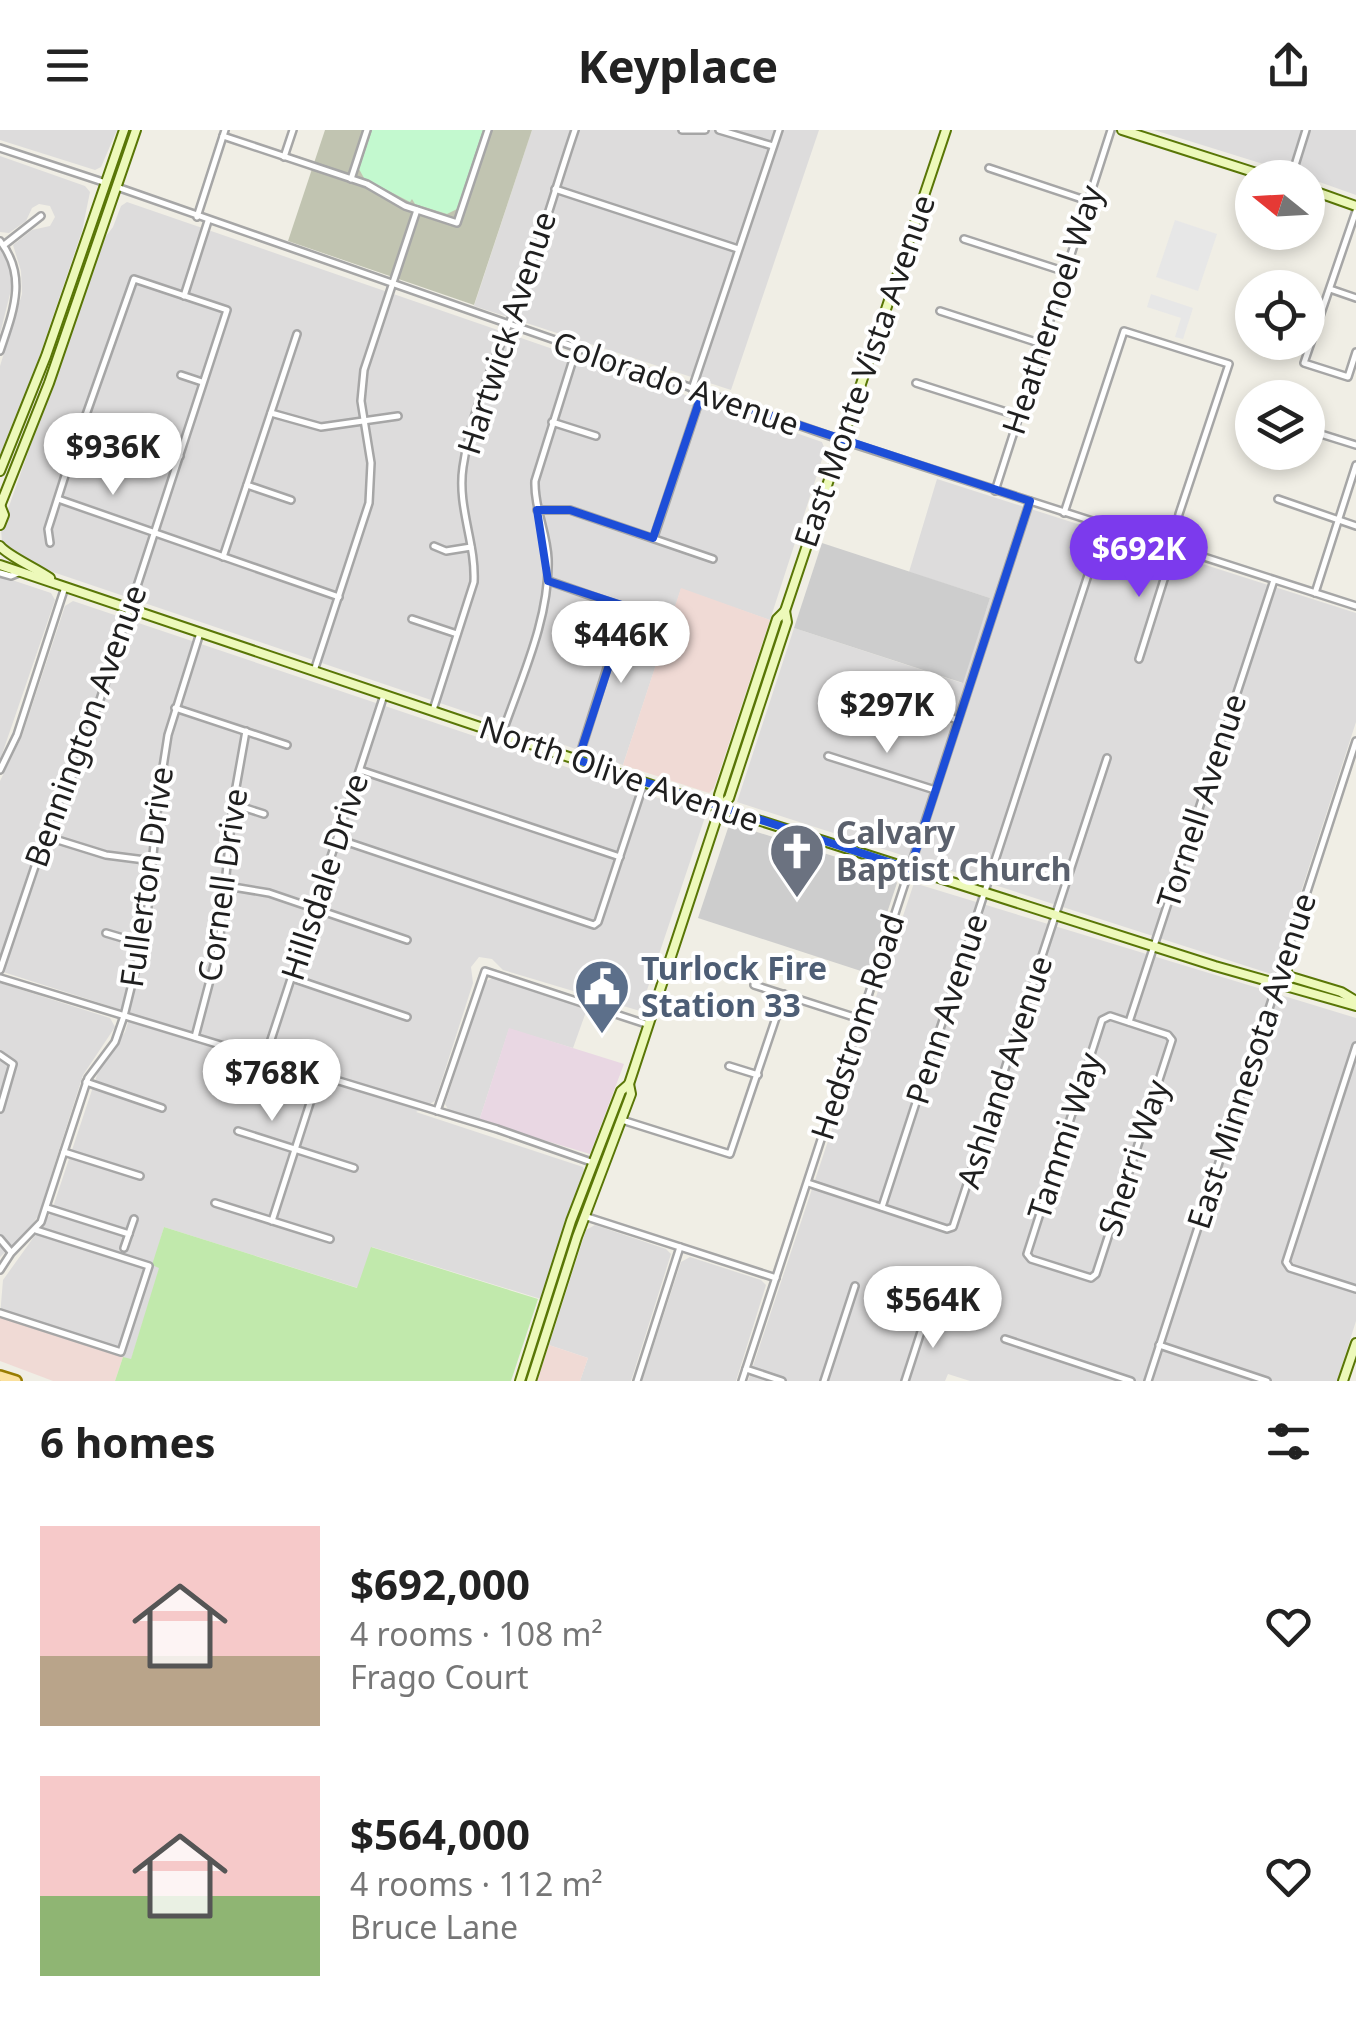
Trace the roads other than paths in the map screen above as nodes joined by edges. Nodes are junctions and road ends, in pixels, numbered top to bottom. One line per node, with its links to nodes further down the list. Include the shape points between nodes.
1 (124, 130): 23 (street)
2 (136, 130): 24 (street)
3 (293, 130): 18 (street)
4 (367, 130): 22 (street)
5 (488, 130): 29 (street, via 458,223)
6 (575, 130): 25 (street, Hartwick Avenue)
7 (682, 130): 8 (street)
8 (705, 130)
9 (719, 130): 16 (street)
10 (778, 130): 16 (street)
11 (946, 130): 60 (street, East Monte Vista Avenue)
12 (1112, 130): 27 (street, Heathernoel Way)
13 (1122, 130): 20 (street)
14 (1304, 131): 19 (street)
15 (224, 133): 18 (street); 31 (street)
16 (773, 146): 35 (street)
17 (0, 148): 23 (street, Colorado Avenue)
18 (284, 157): 22 (street)
19 (1296, 160)
20 (1235, 166)
21 (989, 168): 27 (street)
22 (351, 179): 29 (street)
23 (105, 183): 24 (street, Colorado Avenue); 65 (street)
24 (117, 187): 31 (street, Colorado Avenue); 72 (street)
25 (555, 188): 35 (street); 42 (street, Hartwick Avenue)
26 (1325, 196): 28 (street)
27 (1088, 201): 36 (street, Heathernoel Way)
28 (1356, 208): 38 (street)
29 (417, 210): 37 (street)
30 (41, 216): 34 (street)
31 (197, 217): 32 (street, Colorado Avenue)
32 (208, 221): 37 (street, Colorado Avenue); 39 (street)
33 (964, 239): 36 (street)
34 (2, 243): 46 (street, via 18,287)
35 (739, 249): 51 (street)
36 (1066, 272): 44 (street, Heathernoel Way)
37 (392, 286): 42 (street, Colorado Avenue); 56 (street, via 364,370)
38 (1330, 289): 40 (street); 47 (street, via 1304,363 1348,377)
39 (184, 296): 49 (street, Bennington Avenue, via 227,310); 68 (street, via 134,280)
40 (1356, 298)
41 (940, 311): 44 (street)
42 (506, 325): 45 (street, Colorado Avenue); 84 (street, Hartwick Avenue, via 462,469)
43 (297, 334): 53 (street)
44 (1042, 344): 55 (street, Heathernoel Way)
45 (576, 350): 51 (street, Colorado Avenue); 57 (street)
46 (0, 351)
47 (1356, 352)
48 (181, 375): 49 (street)
49 (204, 382): 63 (street, Bennington Avenue)
50 (916, 384): 55 (street)
51 (692, 390): 52 (street, Colorado Avenue)
52 (702, 393): 60 (street, Colorado Avenue); 80 (street)
53 (270, 413): 56 (street, via 320,427); 66 (street)
54 (398, 416): 56 (street)
55 (1019, 416): 67 (street, Heathernoel Way)
56 (365, 422): 95 (street, via 371,490)
57 (552, 422): 59 (street); 73 (street, via 536,474)
58 (1325, 435): 61 (street)
59 (596, 436)
60 (841, 440): 67 (street, Colorado Avenue); 98 (street, East Monte Vista Avenue)
61 (1356, 445)
62 (156, 448): 63 (street)
63 (180, 456): 79 (street, Bennington Avenue)
64 (1356, 464): 75 (street)
65 (0, 472)
66 (247, 485): 70 (street); 86 (street)
67 (995, 490): 71 (street, Colorado Avenue)
68 (58, 498): 79 (street); 81 (street)
69 (1278, 499): 75 (street)
70 (291, 500)
71 (1030, 502): 74 (street, Colorado Avenue); 110 (street, Hedstrom Road)
72 (0, 505): 76 (street)
73 (538, 510): 80 (street, via 570,510); 92 (street)
74 (1064, 512): 77 (street, Colorado Avenue); 85 (street, via 1124,330 1229,364 1178,514)
75 (1338, 520): 78 (street); 94 (street)
76 (0, 525)
77 (1104, 526): 85 (street, Colorado Avenue); 131 (street, Penn Avenue)
78 (1356, 526)
79 (155, 532): 86 (street); 97 (street, Bennington Avenue)
80 (654, 538): 87 (street)
81 (50, 544)
82 (0, 546): 93 (street)
83 (434, 546): 84 (street)
84 (471, 547): 101 (street, Hartwick Avenue, via 474,582)
85 (1173, 548): 91 (street, Colorado Avenue); 103 (street)
86 (223, 557): 95 (street)
87 (713, 559)
88 (0, 565): 89 (street, North Olive Avenue)
89 (22, 572): 90 (street); 93 (street, North Olive Avenue)
90 (0, 573)
91 (1274, 580): 94 (street, Colorado Avenue); 137 (street, Tornell Avenue)
92 (548, 581): 112 (street); 117 (street, via 626,608)
93 (61, 585): 97 (street, North Olive Avenue); 118 (street, via 17,735)
94 (1315, 593): 96 (street, Colorado Avenue)
95 (338, 597): 104 (street)
96 (1356, 606)
97 (130, 610): 100 (street, North Olive Avenue); 125 (street, Bennington Avenue, via 80,762)
98 (785, 611): 102 (street, East Monte Vista Avenue); 106 (street, East Monte Vista Avenue)
99 (412, 619): 101 (street)
100 (200, 633): 104 (street, North Olive Avenue); 108 (street, Fullerton Drive)
101 (458, 634): 109 (street, Hartwick Avenue)
102 (767, 649): 106 (street); 123 (street, East Monte Vista Avenue)
103 (1139, 659)
104 (314, 671): 107 (street, North Olive Avenue)
105 (850, 685): 110 (street)
106 (765, 688): 123 (street, East Monte Vista Avenue)
107 (384, 695): 109 (street, North Olive Avenue); 119 (street, Hillsdale Drive)
108 (175, 708): 111 (street); 128 (street, Fullerton Drive, via 158,794)
109 (433, 711): 112 (street, North Olive Avenue)
110 (958, 720): 121 (street, Hedstrom Road)
111 (246, 731): 114 (street); 122 (street, Cornell Drive)
112 (502, 734): 117 (street, North Olive Avenue)
113 (1356, 741): 138 (street, East Minnesota Avenue)
114 (287, 745)
115 (828, 756): 121 (street)
116 (1107, 758): 133 (street, Ashland Avenue)
117 (578, 760): 120 (street, North Olive Avenue)
118 (0, 770)
119 (360, 770): 126 (street, Hillsdale Drive); 127 (street)
120 (644, 782): 123 (street, North Olive Avenue); 127 (street)
121 (935, 790): 129 (street, Hedstrom Road)
122 (232, 804): 124 (street); 130 (street, Cornell Drive)
123 (720, 808): 129 (street, North Olive Avenue); 149 (street, East Monte Vista Avenue)
124 (264, 814)
125 (46, 836): 128 (street, via 106,856); 139 (street, Bennington Avenue)
126 (338, 839): 127 (street, via 595,924); 132 (street, Hillsdale Drive)
127 (620, 857)
128 (154, 861): 136 (street, Fullerton Drive)
129 (910, 868): 131 (street, North Olive Avenue); 147 (street, Hedstrom Road)
130 (227, 886): 132 (street); 150 (street, Cornell Drive)
131 (984, 893): 133 (street, North Olive Avenue); 172 (street, Penn Avenue)
132 (314, 909): 135 (street); 140 (street, Hillsdale Drive)
133 (1056, 915): 137 (street, North Olive Avenue); 172 (street, Ashland Avenue, via 952,1228)
134 (106, 932): 136 (street)
135 (407, 940)
136 (143, 944): 145 (street, Fullerton Drive)
137 (1154, 946): 141 (street, North Olive Avenue); 148 (street, Tornell Avenue)
138 (1285, 959): 141 (street, East Minnesota Avenue); 144 (street, via 1288,976 1341,992)
139 (0, 974): 145 (street)
140 (292, 978): 146 (street); 153 (street, Hillsdale Drive)
141 (1277, 984): 144 (street, North Olive Avenue); 193 (street, East Minnesota Avenue)
142 (754, 985): 143 (street)
143 (784, 994): 147 (street); 156 (street)
144 (1356, 1004)
145 (124, 1016): 150 (street); 157 (street, Fullerton Drive, via 115,1042)
146 (407, 1017)
147 (860, 1019): 170 (street, Hedstrom Road)
148 (1129, 1022): 186 (street, Sherri Way, via 1172,1038); 186 (street, Tammi Way, via 1106,1016 1027,1256)
149 (649, 1025): 158 (street, East Monte Vista Avenue); 161 (street, via 485,971)
150 (195, 1037): 153 (street)
151 (1356, 1046): 188 (street, via 1286,1260 1290,1268)
152 (0, 1056): 159 (street, via 13,1061)
153 (265, 1058): 155 (street)
154 (728, 1066): 156 (street)
155 (319, 1075): 161 (street); 164 (street)
156 (758, 1075): 162 (street, via 729,1154)
157 (86, 1082): 160 (street); 165 (street, Fullerton Drive)
158 (629, 1084): 162 (street, East Monte Vista Avenue); 166 (street, East Monte Vista Avenue)
159 (0, 1108)
160 (162, 1108)
161 (438, 1111): 166 (street)
162 (622, 1120): 167 (street, East Monte Vista Avenue)
163 (238, 1131): 164 (street)
164 (295, 1150): 168 (street); 176 (street)
165 (64, 1152): 169 (street); 173 (street, Fullerton Drive)
166 (594, 1163): 167 (street); 197 (street, East Monte Vista Avenue)
167 (604, 1166): 174 (street, East Monte Vista Avenue)
168 (354, 1168)
169 (140, 1176)
170 (807, 1183): 172 (street); 185 (street, Hedstrom Road)
171 (215, 1203): 176 (street)
172 (882, 1207)
173 (47, 1208): 177 (street, Fullerton Drive); 178 (street)
174 (584, 1216): 181 (street); 198 (street, East Monte Vista Avenue)
175 (134, 1219): 178 (street)
176 (272, 1221): 180 (street)
177 (36, 1230): 183 (street, Fullerton Drive); 190 (street, via 149,1266 121,1352)
178 (129, 1234): 182 (street)
179 (0, 1239): 183 (street)
180 (330, 1239)
181 (680, 1247): 185 (street); 199 (street)
182 (124, 1248)
183 (11, 1252): 184 (street, Fullerton Drive)
184 (0, 1270)
185 (776, 1278): 194 (street, Hedstrom Road)
186 (1094, 1278)
187 (855, 1286): 202 (street)
188 (1356, 1289)
189 (928, 1310): 203 (street)
190 (0, 1313)
191 (1005, 1339): 204 (street)
192 (1356, 1343): 207 (street)
193 (1159, 1346): 205 (street, East Minnesota Avenue); 206 (street)
194 (746, 1369): 200 (street, Hedstrom Road); 201 (street)
195 (0, 1376): 196 (main road)
196 (16, 1381)
197 (520, 1381)
198 (531, 1381)
199 (637, 1381)
200 (742, 1381)
201 (782, 1381)
202 (824, 1381)
203 (905, 1381)
204 (1131, 1381)
205 (1148, 1381)
206 (1266, 1381)
207 (1344, 1381)

